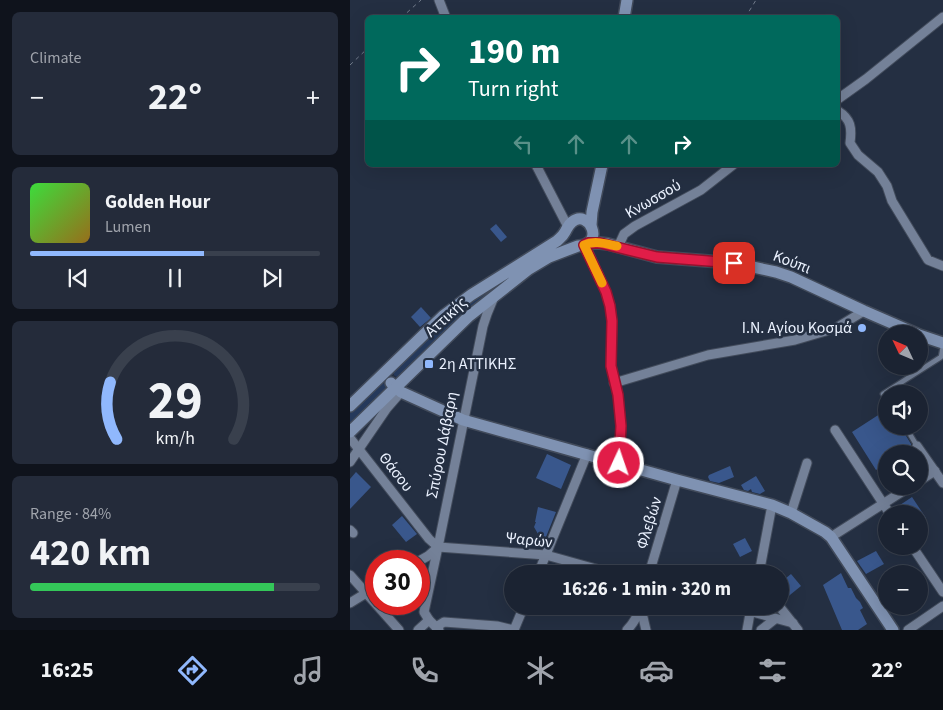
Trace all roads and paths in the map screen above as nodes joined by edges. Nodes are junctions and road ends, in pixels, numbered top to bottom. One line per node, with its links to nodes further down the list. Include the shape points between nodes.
1 (421, 0): 5 (path)
2 (439, 0): 6 (street)
3 (627, 0): 7 (main road)
4 (756, 0): 8 (path)
5 (404, 15)
6 (445, 15)
7 (624, 15)
8 (747, 15)
9 (943, 17): 12 (street)
10 (365, 51): 11 (path)
11 (350, 65)
12 (840, 98)
13 (840, 113): 22 (street, via 847,118 850,143 878,172 928,260)
14 (537, 167): 18 (street)
15 (602, 167): 17 (main road)
16 (730, 167): 21 (street, Κνωσσού, via 701,190 635,226 624,234)
17 (600, 182): 18 (main road); 19 (main road, via 592,212)
18 (570, 226): 19 (main road, via 584,220); 20 (main road, via 569,240 574,245); 30 (main road, Αττικής, via 557,241 443,316)
19 (592, 227): 20 (main road, via 593,237); 21 (main road, via 602,238)
20 (583, 245): 21 (main road, via 600,243); 23 (main road, Αττικής, via 549,257); 31 (street, via 610,306)
21 (618, 247): 24 (main road, Κούπι, via 657,257 761,268 791,277)
22 (943, 266)
23 (495, 295): 25 (main road, Αττικής); 27 (street, Σπύρου Δάβαρη)
24 (864, 312): 26 (main road, Κούπι); 31 (street, via 836,328 795,340 708,355)
25 (468, 317): 27 (street); 33 (main road, Αττικής)
26 (896, 325)
27 (483, 326): 35 (street, Σπύρου Δάβαρη)
28 (928, 338): 29 (main road, Κούπι)
29 (943, 345): 32 (lane, via 941,357)
30 (383, 374): 33 (main road); 34 (main road, Αττικής)
31 (614, 383): 43 (street, via 621,426)
32 (897, 385)
33 (399, 390): 35 (main road); 37 (main road, Αττικής); 39 (street)
34 (350, 406)
35 (464, 420): 40 (main road); 54 (street, Σπύρου Δάβαρη)
36 (835, 430): 50 (street)
37 (350, 432)
38 (350, 438): 39 (street, Θάσου)
39 (359, 449): 42 (street); 54 (street, Θάσου)
40 (587, 454): 43 (main road); 56 (street)
41 (928, 461): 45 (street)
42 (350, 462)
43 (619, 463): 47 (main road)
44 (807, 463): 52 (street)
45 (935, 471): 46 (street); 48 (street)
46 (928, 475)
47 (677, 480): 51 (main road); 60 (street, Φλεβών)
48 (943, 483)
49 (898, 495): 50 (street)
50 (884, 504): 53 (street)
51 (772, 505): 52 (main road); 61 (street)
52 (791, 513): 53 (main road)
53 (831, 537): 85 (main road)
54 (438, 547): 55 (street); 56 (street, Ψαρών); 76 (street, via 424,612)
55 (430, 554)
56 (546, 555): 58 (street); 59 (street, Ψαρών)
57 (918, 555): 64 (street)
58 (542, 565)
59 (582, 565)
60 (652, 565)
61 (761, 565)
62 (350, 574): 63 (street)
63 (365, 592)
64 (943, 592)
65 (365, 594): 66 (street)
66 (350, 603)
67 (943, 606): 86 (street)
68 (386, 615): 78 (street)
69 (520, 615): 80 (street)
70 (637, 615): 81 (street)
71 (642, 615): 82 (street)
72 (750, 615): 83 (street)
73 (765, 615): 75 (street)
74 (786, 615): 77 (street)
75 (775, 619): 77 (street); 84 (street)
76 (435, 626): 79 (street); 80 (street, via 444,622)
77 (795, 627)
78 (399, 630)
79 (418, 630)
80 (514, 630)
81 (627, 630)
82 (646, 630)
83 (747, 630)
84 (761, 630)
85 (893, 630)
86 (908, 630)

